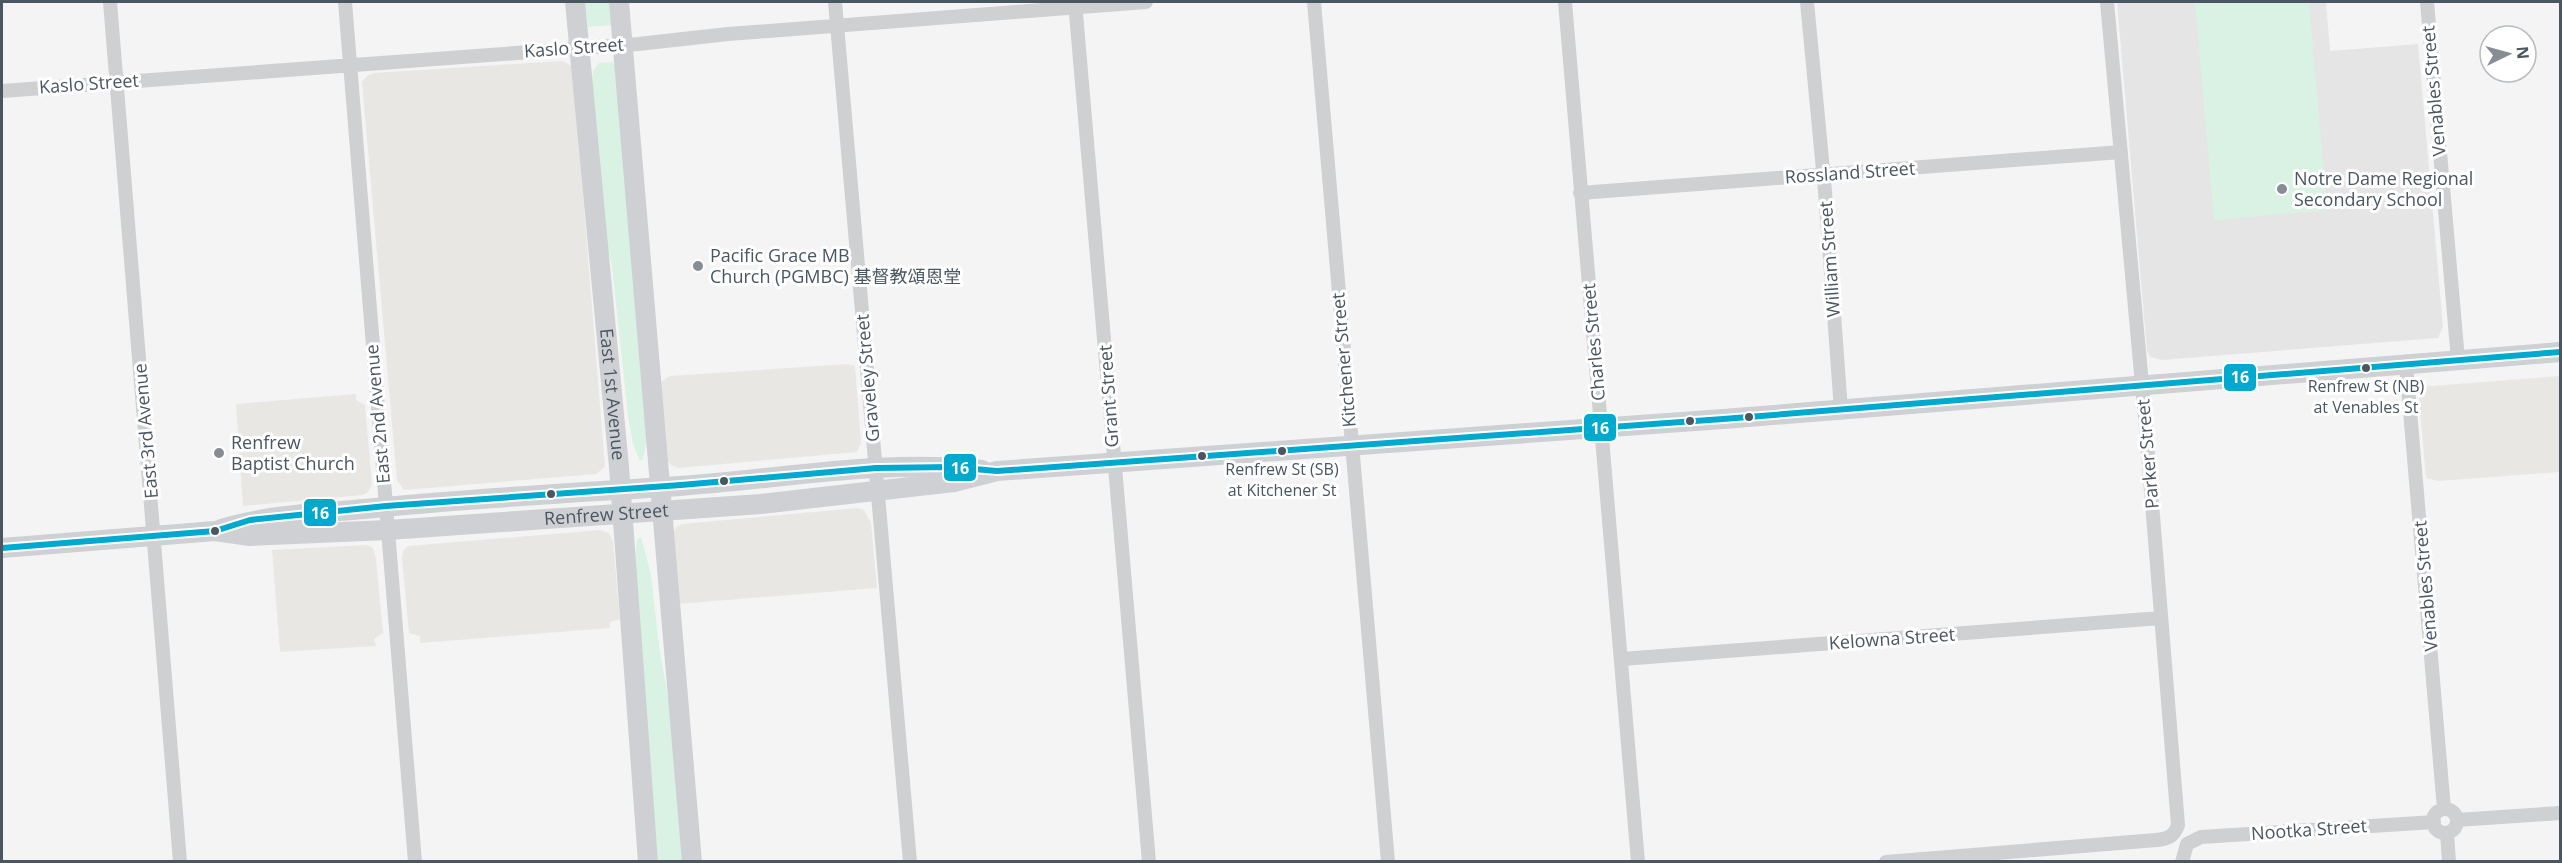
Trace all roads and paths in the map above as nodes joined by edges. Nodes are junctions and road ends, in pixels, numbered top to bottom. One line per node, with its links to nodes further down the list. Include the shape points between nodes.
1 (110, 2): 17 (street, East 3rd Avenue)
2 (345, 2): 16 (street, East 2nd Avenue)
3 (575, 2): 15 (street, East 1st Avenue)
4 (619, 2): 14 (street)
5 (835, 2): 13 (street, Graveley Street)
6 (1146, 2): 12 (street, Kaslo Street)
7 (1314, 2): 28 (street, Kitchener Street)
8 (1564, 2): 21 (street, Charles Street)
9 (1807, 2): 20 (street, William Street)
10 (2107, 2): 19 (street, Parker Street)
11 (2427, 2): 23 (street, Venables Street)
12 (1075, 4): 13 (street, Kaslo Street); 29 (street, Grant Street)
13 (837, 26): 14 (street, Kaslo Street); 30 (street, Graveley Street)
14 (623, 45): 15 (street, Kaslo Street); 32 (street)
15 (579, 47): 16 (street, Kaslo Street); 33 (street, East 1st Avenue)
16 (350, 64): 17 (street, Kaslo Street); 35 (street, East 2nd Avenue)
17 (117, 82): 18 (street, Kaslo Street); 40 (street, East 3rd Avenue)
18 (2, 91)
19 (2121, 152): 20 (street, Rossland Street); 25 (street, Parker Street)
20 (1823, 175): 21 (street, Rossland Street); 26 (street, William Street)
21 (1580, 193): 27 (street, Charles Street)
22 (2560, 352): 23 (street, Renfrew Street)
23 (2457, 360): 24 (street, Renfrew Street)
24 (2406, 364): 25 (street, Renfrew Street); 44 (street, Venables Street)
25 (2142, 384): 26 (street, Renfrew Street); 42 (street, Parker Street)
26 (1841, 410): 27 (street, Renfrew Street)
27 (1601, 427): 28 (street, Renfrew Street); 43 (street, Charles Street)
28 (1352, 444): 29 (street, Renfrew Street); 55 (street, Kitchener Street)
29 (1114, 462): 31 (street, Renfrew Street); 54 (street, Grant Street)
30 (876, 468): 31 (street, Renfrew Street, via 951,466); 32 (street, Renfrew Street); 34 (street, Graveley Street)
31 (997, 471): 34 (street, Renfrew Street, via 954,482)
32 (660, 487): 33 (street, Renfrew Street); 36 (street)
33 (620, 489): 35 (street, Renfrew Street); 37 (street, East 1st Avenue)
34 (878, 492): 36 (street, Renfrew Street); 53 (street, Graveley Street)
35 (386, 506): 38 (street, East 2nd Avenue); 39 (street, Renfrew Street, via 250,520)
36 (661, 511): 37 (street, Renfrew Street); 52 (street)
37 (622, 513): 38 (street, Renfrew Street); 51 (street, East 1st Avenue)
38 (388, 530): 39 (street, Renfrew Street, via 250,536); 50 (street, East 2nd Avenue)
39 (215, 531): 40 (street, Renfrew Street)
40 (155, 536): 41 (street, Renfrew Street); 49 (street, East 3rd Avenue)
41 (2, 548)
42 (2161, 618): 43 (street, Kelowna Street); 57 (street, Parker Street, via 2178,818 2174,834 2156,840)
43 (1622, 659): 56 (street, Charles Street)
44 (2445, 809): 46 (street); 47 (street, via 2438,812)
45 (2560, 813): 46 (street)
46 (2457, 820): 48 (street)
47 (2434, 822): 48 (street, via 2439,831); 58 (street, Nootka Street, via 2201,837 2187,844)
48 (2446, 833): 59 (street)
49 (180, 861)
50 (415, 861)
51 (648, 861)
52 (692, 861)
53 (910, 861)
54 (1149, 861)
55 (1388, 861)
56 (1638, 861)
57 (1886, 861)
58 (2182, 861)
59 (2449, 861)

